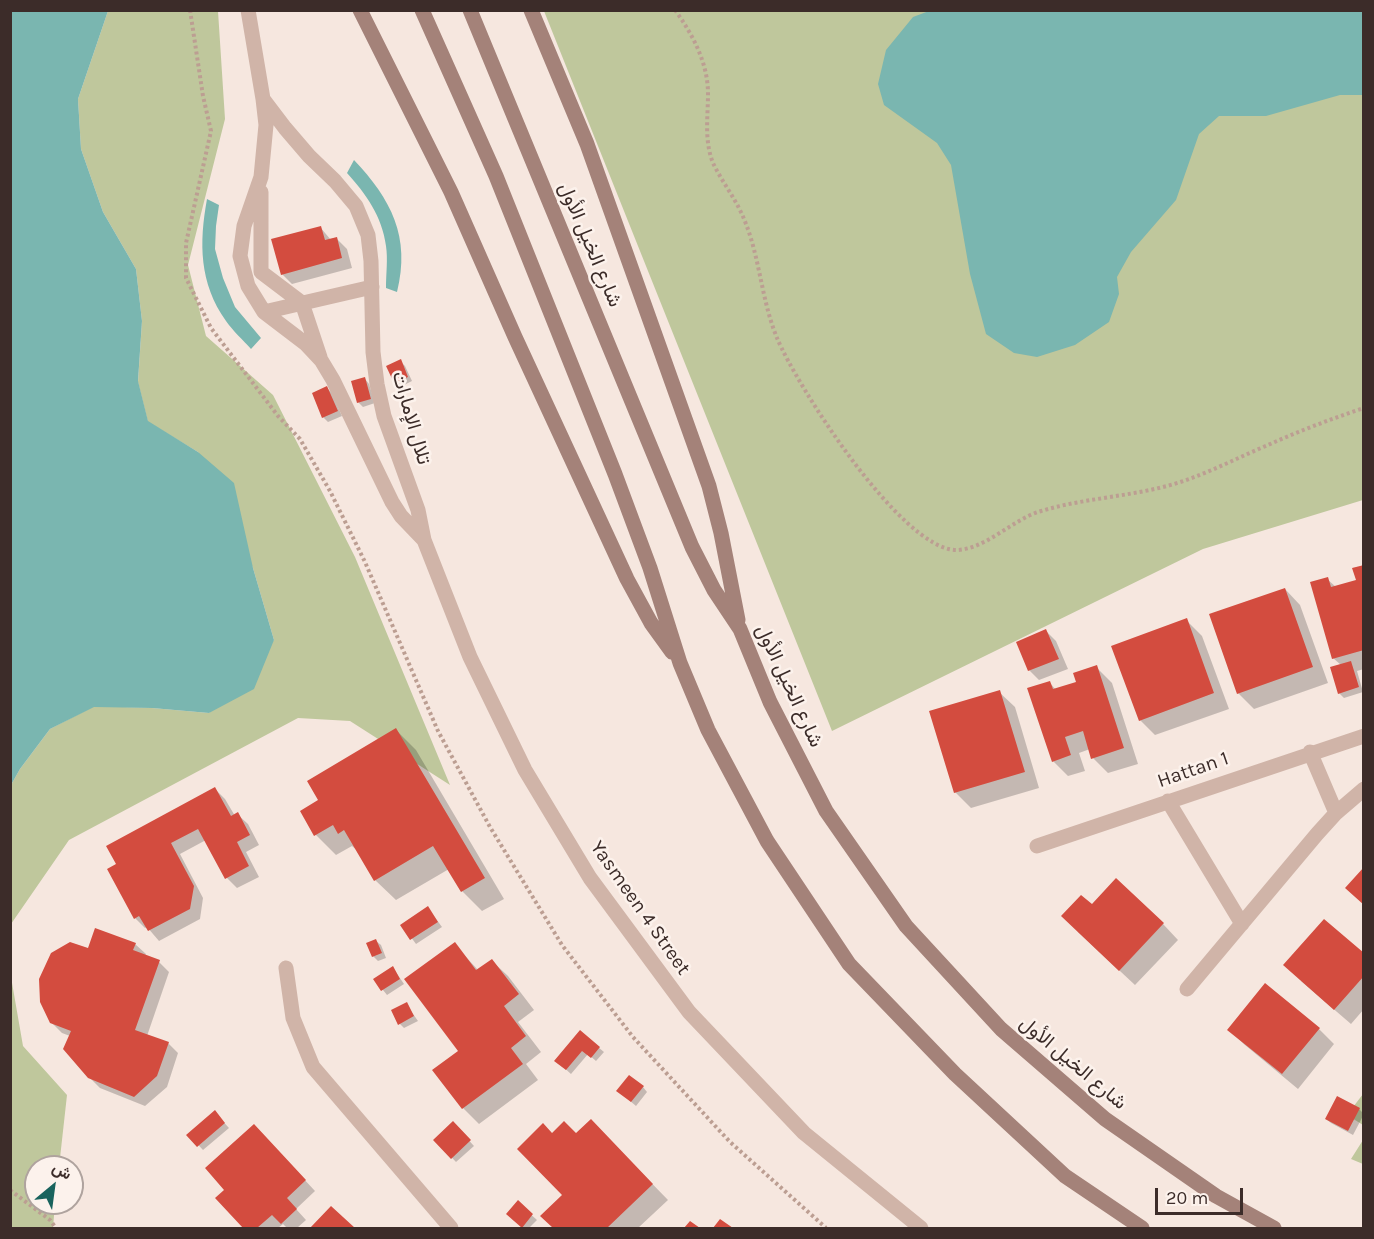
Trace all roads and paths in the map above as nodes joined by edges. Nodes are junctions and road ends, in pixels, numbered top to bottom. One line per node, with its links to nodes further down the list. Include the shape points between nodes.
1 (190, 10): 30 (path, via 211,131 186,243 186,278 211,328 300,439 330,491 438,731 490,827 562,945 633,1037 730,1142)
2 (248, 10): 8 (street, تلال الإمارات)
3 (360, 10): 17 (main road, via 451,192 627,579)
4 (422, 10): 17 (main road, via 496,176 615,474)
5 (470, 10): 16 (main road, شارع الخيل الأول, via 692,547)
6 (531, 10): 16 (main road, via 587,144 709,486)
7 (675, 10): 14 (path, via 702,60 712,161 743,216 777,339 807,393 862,475 895,510 937,545 954,550 972,548 1018,521 1058,506 1174,484)
8 (263, 99): 9 (street, تلال الإمارات, via 266,125); 10 (street, تلال الإمارات, via 356,206 368,235)
9 (261, 177): 11 (street, تلال الإمارات, via 261,272); 12 (street, تلال الإمارات, via 244,226 240,256 248,285)
10 (372, 287): 11 (street); 15 (street, تلال الإمارات, via 377,384)
11 (302, 303): 12 (street); 13 (street, تلال الإمارات)
12 (264, 312): 13 (street, تلال الإمارات)
13 (321, 360): 15 (street, تلال الإمارات, via 392,502)
14 (1364, 408)
15 (424, 540): 31 (street, Yasmeen 4 Street, via 470,657 520,760 590,878 689,1012 804,1133)
16 (740, 629): 33 (main road, شارع الخيل الأول, via 770,702 826,812 906,926 1000,1029 1105,1119 1216,1196)
17 (680, 663): 32 (main road, via 708,730 767,841 849,964 955,1074 1065,1176)
18 (1364, 736): 19 (street, Hattan 1)
19 (1310, 752): 21 (street, Hattan 1); 22 (street)
20 (1364, 789): 22 (street)
21 (1168, 801): 23 (street, Hattan 1); 24 (street)
22 (1336, 813): 24 (street)
23 (1037, 846)
24 (1242, 924): 26 (street)
25 (286, 968): 29 (street, via 293,1017 313,1067)
26 (1187, 989)
27 (10, 1190): 28 (path)
28 (56, 1228)
29 (451, 1228)
30 (826, 1228)
31 (921, 1228)
32 (1142, 1228)
33 (1274, 1228)

